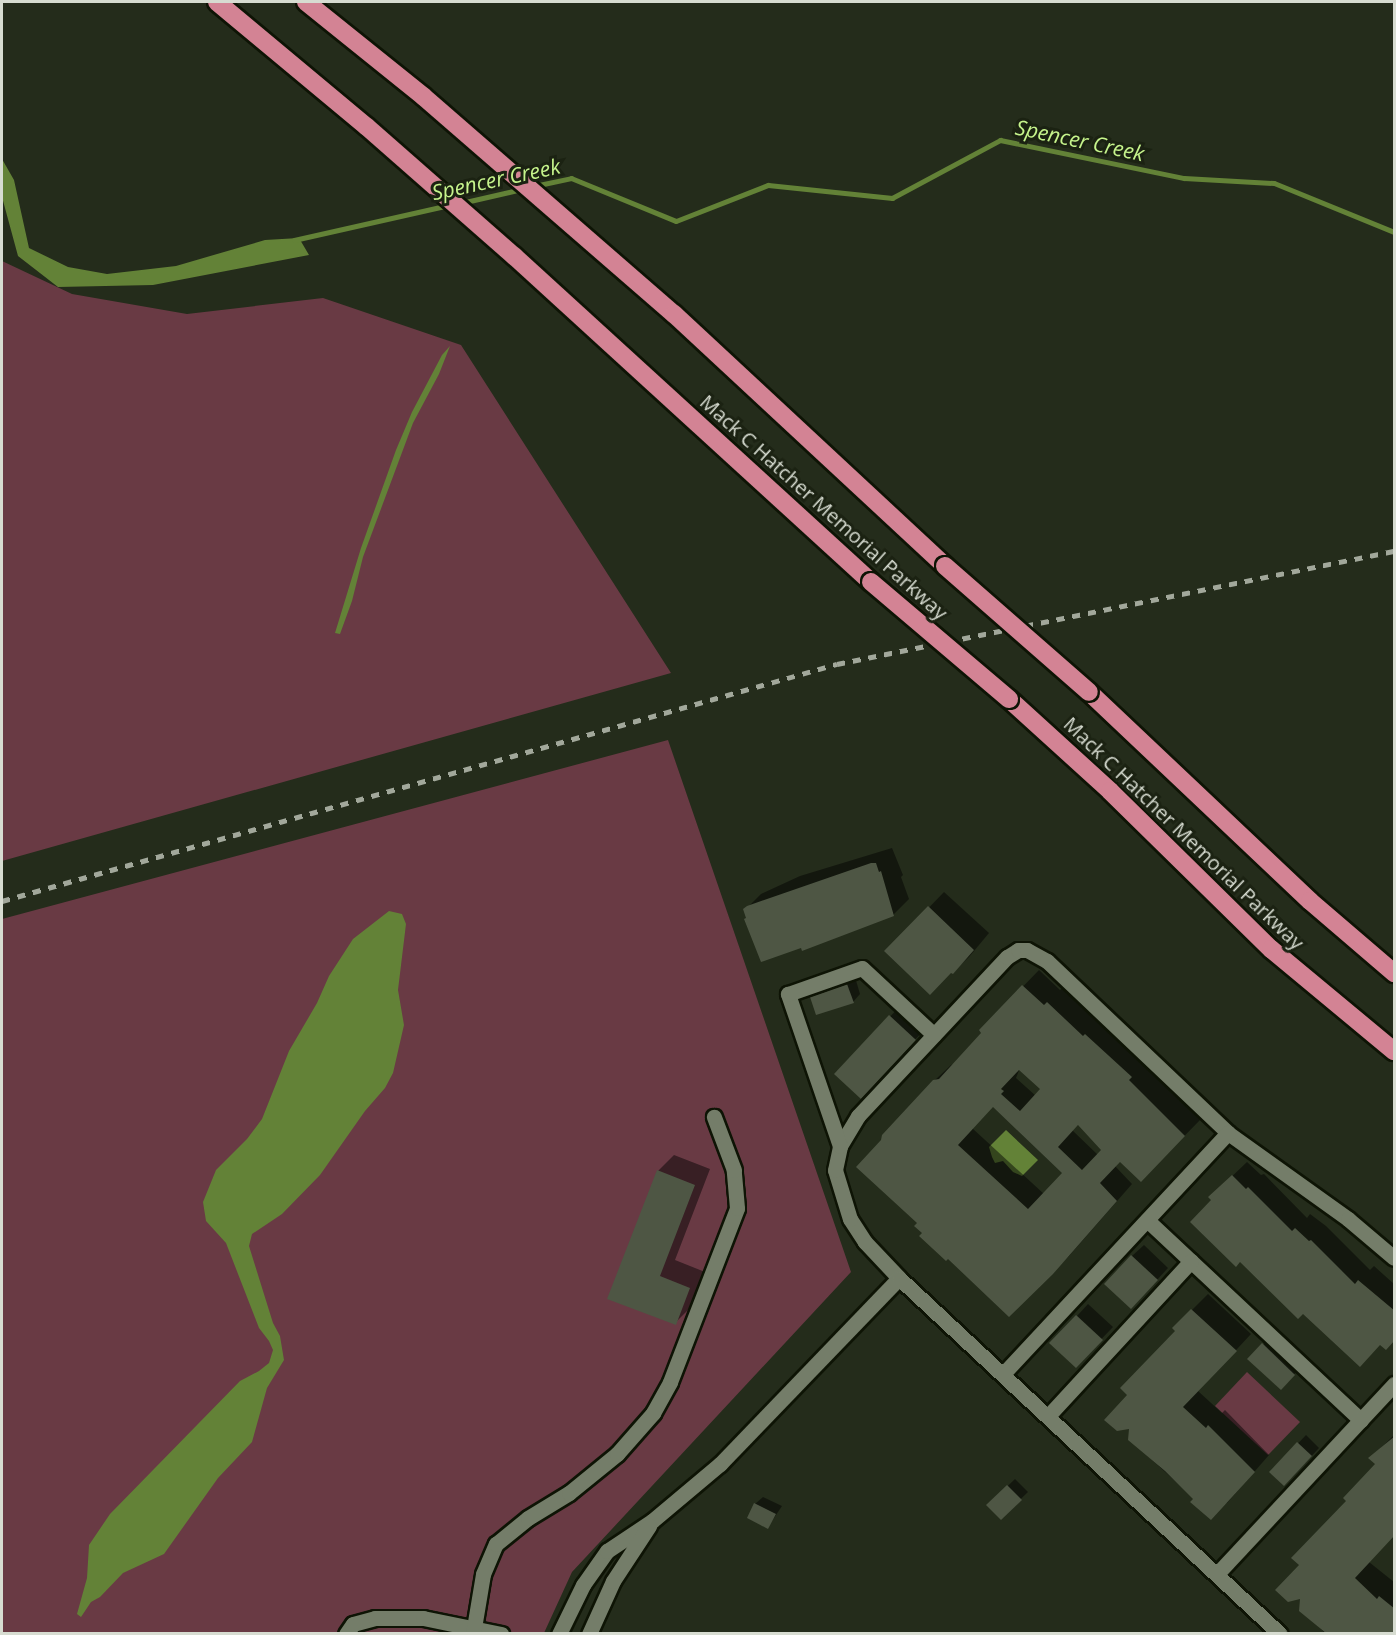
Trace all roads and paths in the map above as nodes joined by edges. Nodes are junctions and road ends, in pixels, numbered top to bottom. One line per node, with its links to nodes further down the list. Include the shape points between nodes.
1 (217, 2): 5 (highway, Mack C Hatcher Memorial Parkway, bridge, via 514,256 871,582 1010,699 1271,949)
2 (306, 2): 3 (highway, Mack C Hatcher Memorial Parkway, bridge, via 424,97 675,314 945,566 1089,692 1310,901)
3 (1395, 973)
4 (934, 1035): 7 (street, via 1007,957 1018,950 1032,951); 8 (street, via 858,1116); 8 (street, via 862,968 789,994)
5 (1395, 1051)
6 (714, 1117): 19 (street, via 734,1170 737,1208 670,1382 653,1413 617,1454 569,1494 521,1523 496,1544 486,1564)
7 (1228, 1132): 9 (street); 10 (street)
8 (840, 1146): 12 (street, via 835,1170 850,1219 870,1249)
9 (1147, 1220): 11 (street); 13 (street)
10 (1395, 1258)
11 (1191, 1262): 15 (street); 16 (street)
12 (899, 1278): 13 (street); 17 (street, via 735,1450)
13 (1002, 1374): 15 (street)
14 (1395, 1384): 16 (street)
15 (1048, 1416): 18 (street)
16 (1360, 1420): 18 (street)
17 (652, 1521): 22 (street, via 607,1551 583,1585); 23 (street, via 613,1581)
18 (1217, 1574): 24 (street)
19 (473, 1630): 20 (street, via 423,1618 375,1618 353,1624); 21 (street)
20 (346, 1634)
21 (501, 1634)
22 (559, 1634)
23 (589, 1634)
24 (1280, 1634)

